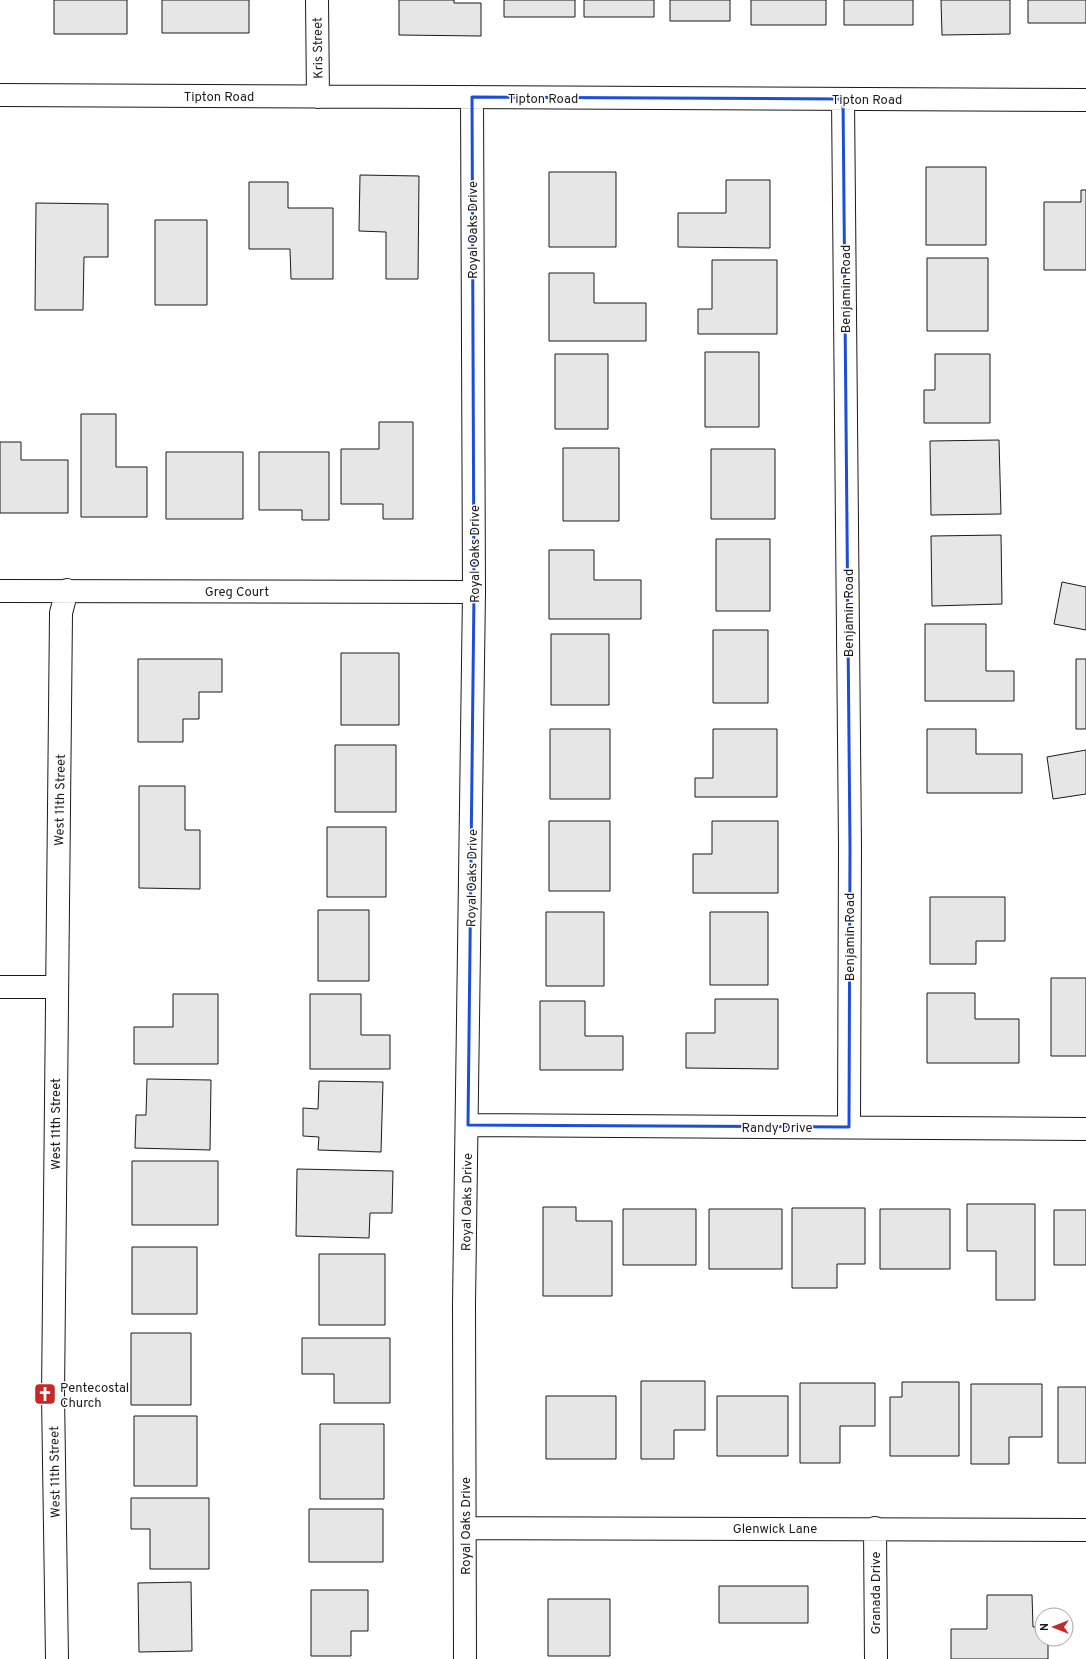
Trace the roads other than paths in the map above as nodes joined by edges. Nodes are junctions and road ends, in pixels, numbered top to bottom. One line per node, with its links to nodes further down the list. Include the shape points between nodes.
1 (317, 0): 3 (street, Kris Street)
2 (0, 95): 3 (street, Tipton Road)
3 (318, 96): 4 (street, Tipton Road)
4 (472, 97): 5 (street, Tipton Road); 9 (street, Royal Oaks Drive)
5 (843, 99): 6 (street, Tipton Road); 13 (street, Benjamin Road, via 850,839)
6 (1086, 100)
7 (67, 590): 8 (street, Greg Court); 9 (street, Greg Court); 11 (street, West 11th Street, via 61,613)
8 (0, 591)
9 (474, 592): 12 (street, Royal Oaks Drive)
10 (0, 987): 11 (street)
11 (57, 987): 18 (street, West 11th Street, via 53,1394)
12 (468, 1125): 13 (street, Randy Drive); 15 (street, Royal Oaks Drive, via 464,1305)
13 (849, 1127): 14 (street, Randy Drive)
14 (1086, 1129)
15 (465, 1528): 16 (street, Glenwick Lane); 19 (street, Royal Oaks Drive)
16 (875, 1528): 17 (street, Glenwick Lane); 20 (street, Granada Drive)
17 (1086, 1530)
18 (58, 1659)
19 (465, 1659)
20 (876, 1659)

